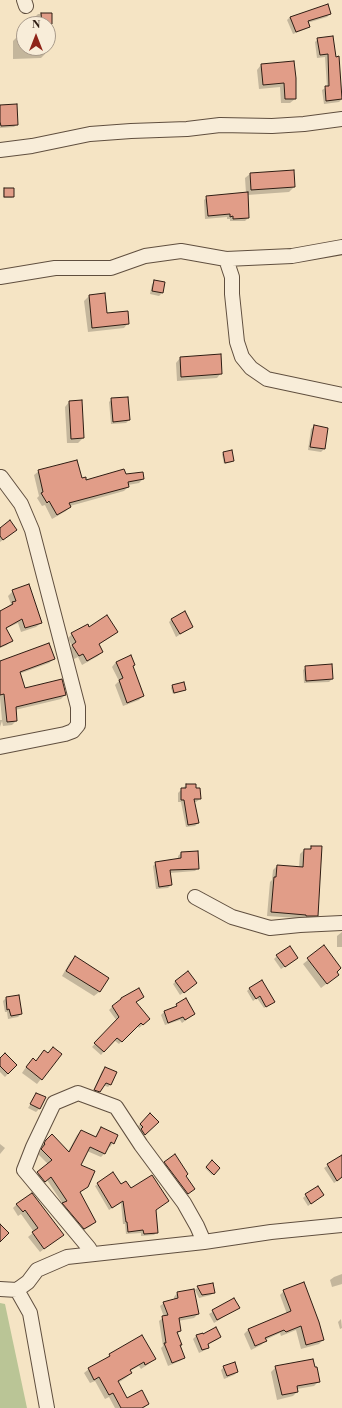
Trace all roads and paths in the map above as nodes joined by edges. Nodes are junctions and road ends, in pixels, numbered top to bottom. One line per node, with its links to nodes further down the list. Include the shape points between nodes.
1 (342, 119): 2 (street, via 272,126 131,130)
2 (0, 150)
3 (342, 247): 4 (street, via 292,256)
4 (226, 259): 5 (street, via 181,251 145,256 112,268 55,268); 6 (street, via 232,277 237,342 242,357 251,368 267,379)
5 (0, 277)
6 (342, 394)
7 (0, 476): 8 (street, via 21,504 32,530 78,707 78,725 73,731 65,734)
8 (0, 747)
9 (194, 897): 10 (street, via 232,917 270,928)
10 (342, 923)
11 (342, 1225): 12 (street)
12 (204, 1242): 13 (street); 13 (street, via 184,1203 116,1106 78,1093 54,1103 24,1170)
13 (92, 1254): 15 (street, via 67,1257 37,1270 28,1282)
14 (0, 1289): 15 (street)
15 (17, 1290): 16 (street, via 30,1313)
16 (47, 1408)

